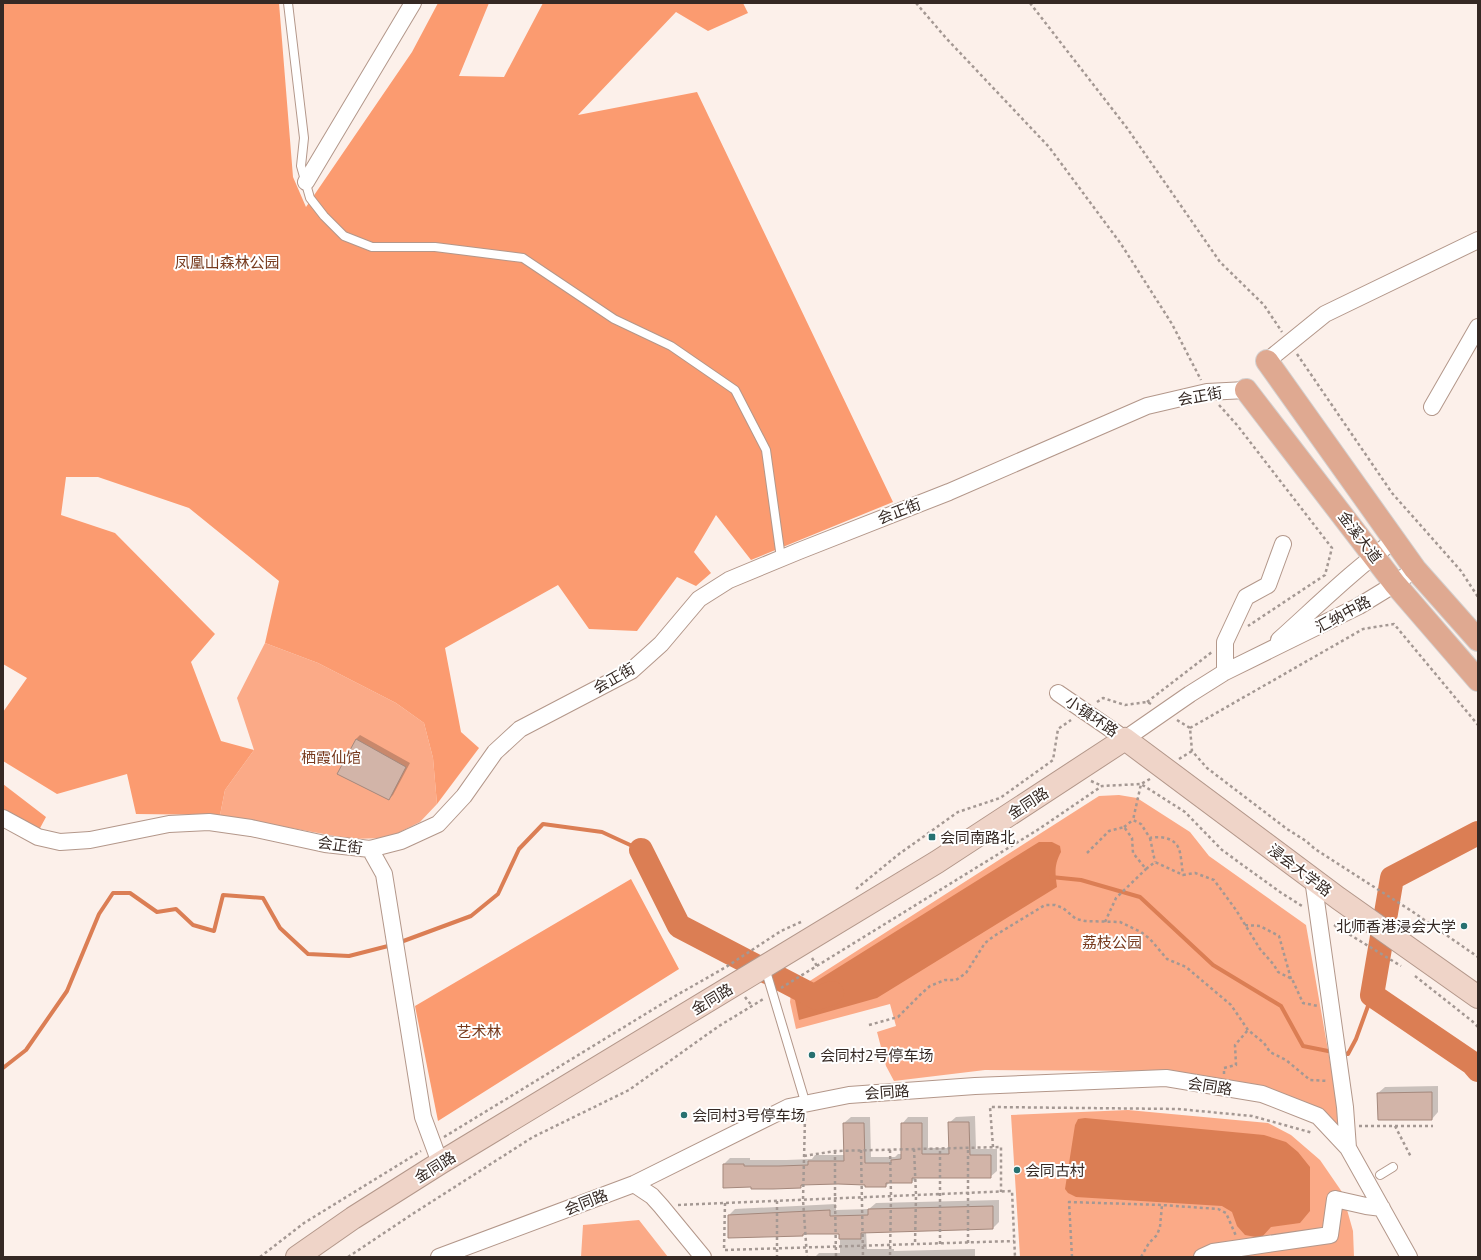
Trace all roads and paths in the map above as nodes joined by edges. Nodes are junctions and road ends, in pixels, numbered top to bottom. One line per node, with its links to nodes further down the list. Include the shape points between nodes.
1 (288, 3): 5 (lane, via 304,138 301,166)
2 (413, 3): 5 (street)
3 (916, 3): 11 (path, via 1053,153 1121,244 1172,324)
4 (1030, 3): 8 (path, via 1127,128 1220,262 1264,305)
5 (306, 182): 18 (lane, via 310,198 344,236 372,247 435,247 523,258 614,319 671,346 735,390 766,450)
6 (1478, 240): 8 (street, via 1325,314)
7 (1478, 327): 12 (street)
8 (1289, 343): 9 (street); 21 (path, via 1392,493 1461,571)
9 (1267, 360): 13 (main road, 金溪大道)
10 (1246, 390): 11 (street, 会正街); 14 (main road, 金溪大道)
11 (1207, 392): 18 (street, 会正街, via 1147,406 949,492); 23 (path, via 1237,425 1332,548 1325,574)
12 (1432, 407)
13 (1348, 475): 14 (main road, via 1349,490 1344,500); 15 (main road, 金溪大道)
14 (1315, 478): 17 (main road, 金溪大道)
15 (1395, 540): 17 (street, 汇纳中路); 19 (main road, 金溪大道)
16 (1283, 544): 23 (street, via 1268,585 1246,597)
17 (1374, 555): 20 (main road, 金溪大道); 25 (street, 汇纳中路)
18 (781, 558): 40 (street, 会正街, via 729,580 699,599 661,644 631,671 520,729 495,752 464,796 438,824 401,841)
19 (1415, 569): 20 (street, 汇纳中路); 22 (main road, 金溪大道)
20 (1395, 584): 25 (street, 汇纳中路, via 1360,606); 26 (main road, 金溪大道)
21 (1478, 597)
22 (1478, 640)
23 (1225, 642): 27 (street); 30 (path)
24 (1478, 648): 26 (main road, via 1464,640 1457,643)
25 (1266, 652): 27 (street, 汇纳中路)
26 (1458, 656): 28 (main road, 金溪大道)
27 (1225, 672): 33 (street, 汇纳中路)
28 (1478, 680)
29 (1058, 694): 33 (street, 小镇环路)
30 (1148, 702)
31 (1478, 725): 32 (path, via 1394,624 1363,629)
32 (1190, 728)
33 (1126, 739): 45 (street, 浸会大学路); 49 (street, 金同路, via 937,862)
34 (1141, 784): 36 (path); 46 (path, via 1185,812 1222,850); 54 (path, via 1102,786 1039,830)
35 (3, 818): 40 (street, 会正街, via 38,837 60,842 90,840 169,824 209,822 325,844)
36 (1133, 820): 37 (path); 39 (path, via 1141,824)
37 (1124, 827): 41 (path, via 1109,831); 43 (path, via 1132,838 1133,853)
38 (1287, 828): 50 (path)
39 (1150, 838): 42 (path); 44 (path, via 1158,836 1170,839 1178,846)
40 (370, 849): 75 (street, via 384,874 423,1117)
41 (1087, 853)
42 (1155, 862): 43 (path); 44 (path)
43 (1146, 869): 47 (path, via 1116,898)
44 (1183, 875): 48 (path, via 1195,872 1214,880)
45 (1312, 879): 46 (street, 会同路); 56 (street, 浸会大学路)
46 (1317, 915): 51 (path); 58 (street, 会同路)
47 (1105, 922): 59 (path, via 1076,919 1063,908 1045,905 985,943 966,973 956,980 945,980 930,986 898,1017); 61 (path, via 1120,922 1141,932 1167,959 1186,967 1231,1005)
48 (1245, 925): 55 (path, via 1278,972); 55 (path, via 1260,926 1279,936)
49 (767, 957): 53 (street, 金同路); 53 (path); 64 (lane, via 773,993)
50 (1478, 957)
51 (1407, 969)
52 (1413, 974): 60 (path)
53 (731, 975): 75 (street, 金同路); 75 (path, via 670,999)
54 (797, 978)
55 (1292, 979): 58 (path, via 1303,1003)
56 (1478, 997)
57 (761, 1001): 106 (path, via 719,1026 629,1090 533,1137)
58 (1331, 1010): 62 (street, 会同路)
59 (869, 1025)
60 (1478, 1027)
61 (1248, 1030): 62 (path, via 1264,1043 1270,1052 1286,1060 1310,1080); 63 (path, via 1236,1045 1236,1065 1224,1068)
62 (1342, 1083): 67 (street, 会同路)
63 (1224, 1088): 64 (street, 会同路, via 1166,1078 975,1086 857,1094); 67 (street, 会同路, via 1262,1094 1318,1116)
64 (804, 1101): 76 (path); 80 (street, 会同路, via 789,1106)
65 (1395, 1126): 66 (path); 67 (path); 77 (path)
66 (1432, 1126)
67 (1345, 1138): 68 (path, via 1252,1116 1178,1109 990,1107); 93 (street, 会同路)
68 (993, 1147): 70 (path); 81 (path, via 1001,1147)
69 (940, 1148): 70 (path); 71 (path); 83 (path)
70 (968, 1148): 82 (path)
71 (914, 1149): 73 (path); 84 (path)
72 (861, 1150): 73 (path); 74 (path); 86 (path)
73 (890, 1150): 85 (path)
74 (835, 1151): 76 (path); 87 (path)
75 (436, 1154): 104 (path, via 304,1223); 105 (street, 金同路, via 353,1218)
76 (804, 1156): 88 (path)
77 (1411, 1157)
78 (1393, 1167): 79 (lane)
79 (1380, 1175)
80 (634, 1184): 92 (street, via 652,1196); 107 (street, 会同路)
81 (1001, 1192): 82 (path); 95 (path, via 1012,1191)
82 (968, 1193): 83 (path); 96 (path)
83 (941, 1194): 84 (path); 98 (path)
84 (916, 1195): 85 (path); 97 (path)
85 (891, 1196): 86 (path); 99 (path)
86 (861, 1198): 87 (path); 100 (path)
87 (835, 1199): 88 (path); 101 (path)
88 (804, 1200): 89 (path); 102 (path)
89 (776, 1201): 90 (path); 103 (path)
90 (725, 1203): 92 (path); 103 (path, via 724,1250)
91 (1162, 1205): 94 (path, via 1218,1209 1226,1213); 115 (path, via 1069,1202); 116 (path, via 1157,1235)
92 (661, 1206): 108 (street)
93 (1382, 1208): 117 (street, via 1335,1199 1330,1235 1213,1252); 118 (street, 会同路)
94 (1238, 1239)
95 (1014, 1241): 96 (path); 114 (path)
96 (968, 1243): 98 (path)
97 (915, 1244): 98 (path); 99 (path)
98 (940, 1244)
99 (890, 1245): 100 (path); 113 (path)
100 (863, 1246): 101 (path); 112 (path)
101 (837, 1247): 102 (path); 111 (path)
102 (806, 1248): 103 (path); 110 (path)
103 (777, 1249): 109 (path)
104 (260, 1257)
105 (297, 1257)
106 (348, 1257)
107 (439, 1257)
108 (703, 1257)
109 (778, 1257)
110 (807, 1257)
111 (836, 1257)
112 (863, 1257)
113 (890, 1257)
114 (1015, 1257)
115 (1072, 1257)
116 (1141, 1257)
117 (1202, 1257)
118 (1409, 1257)

